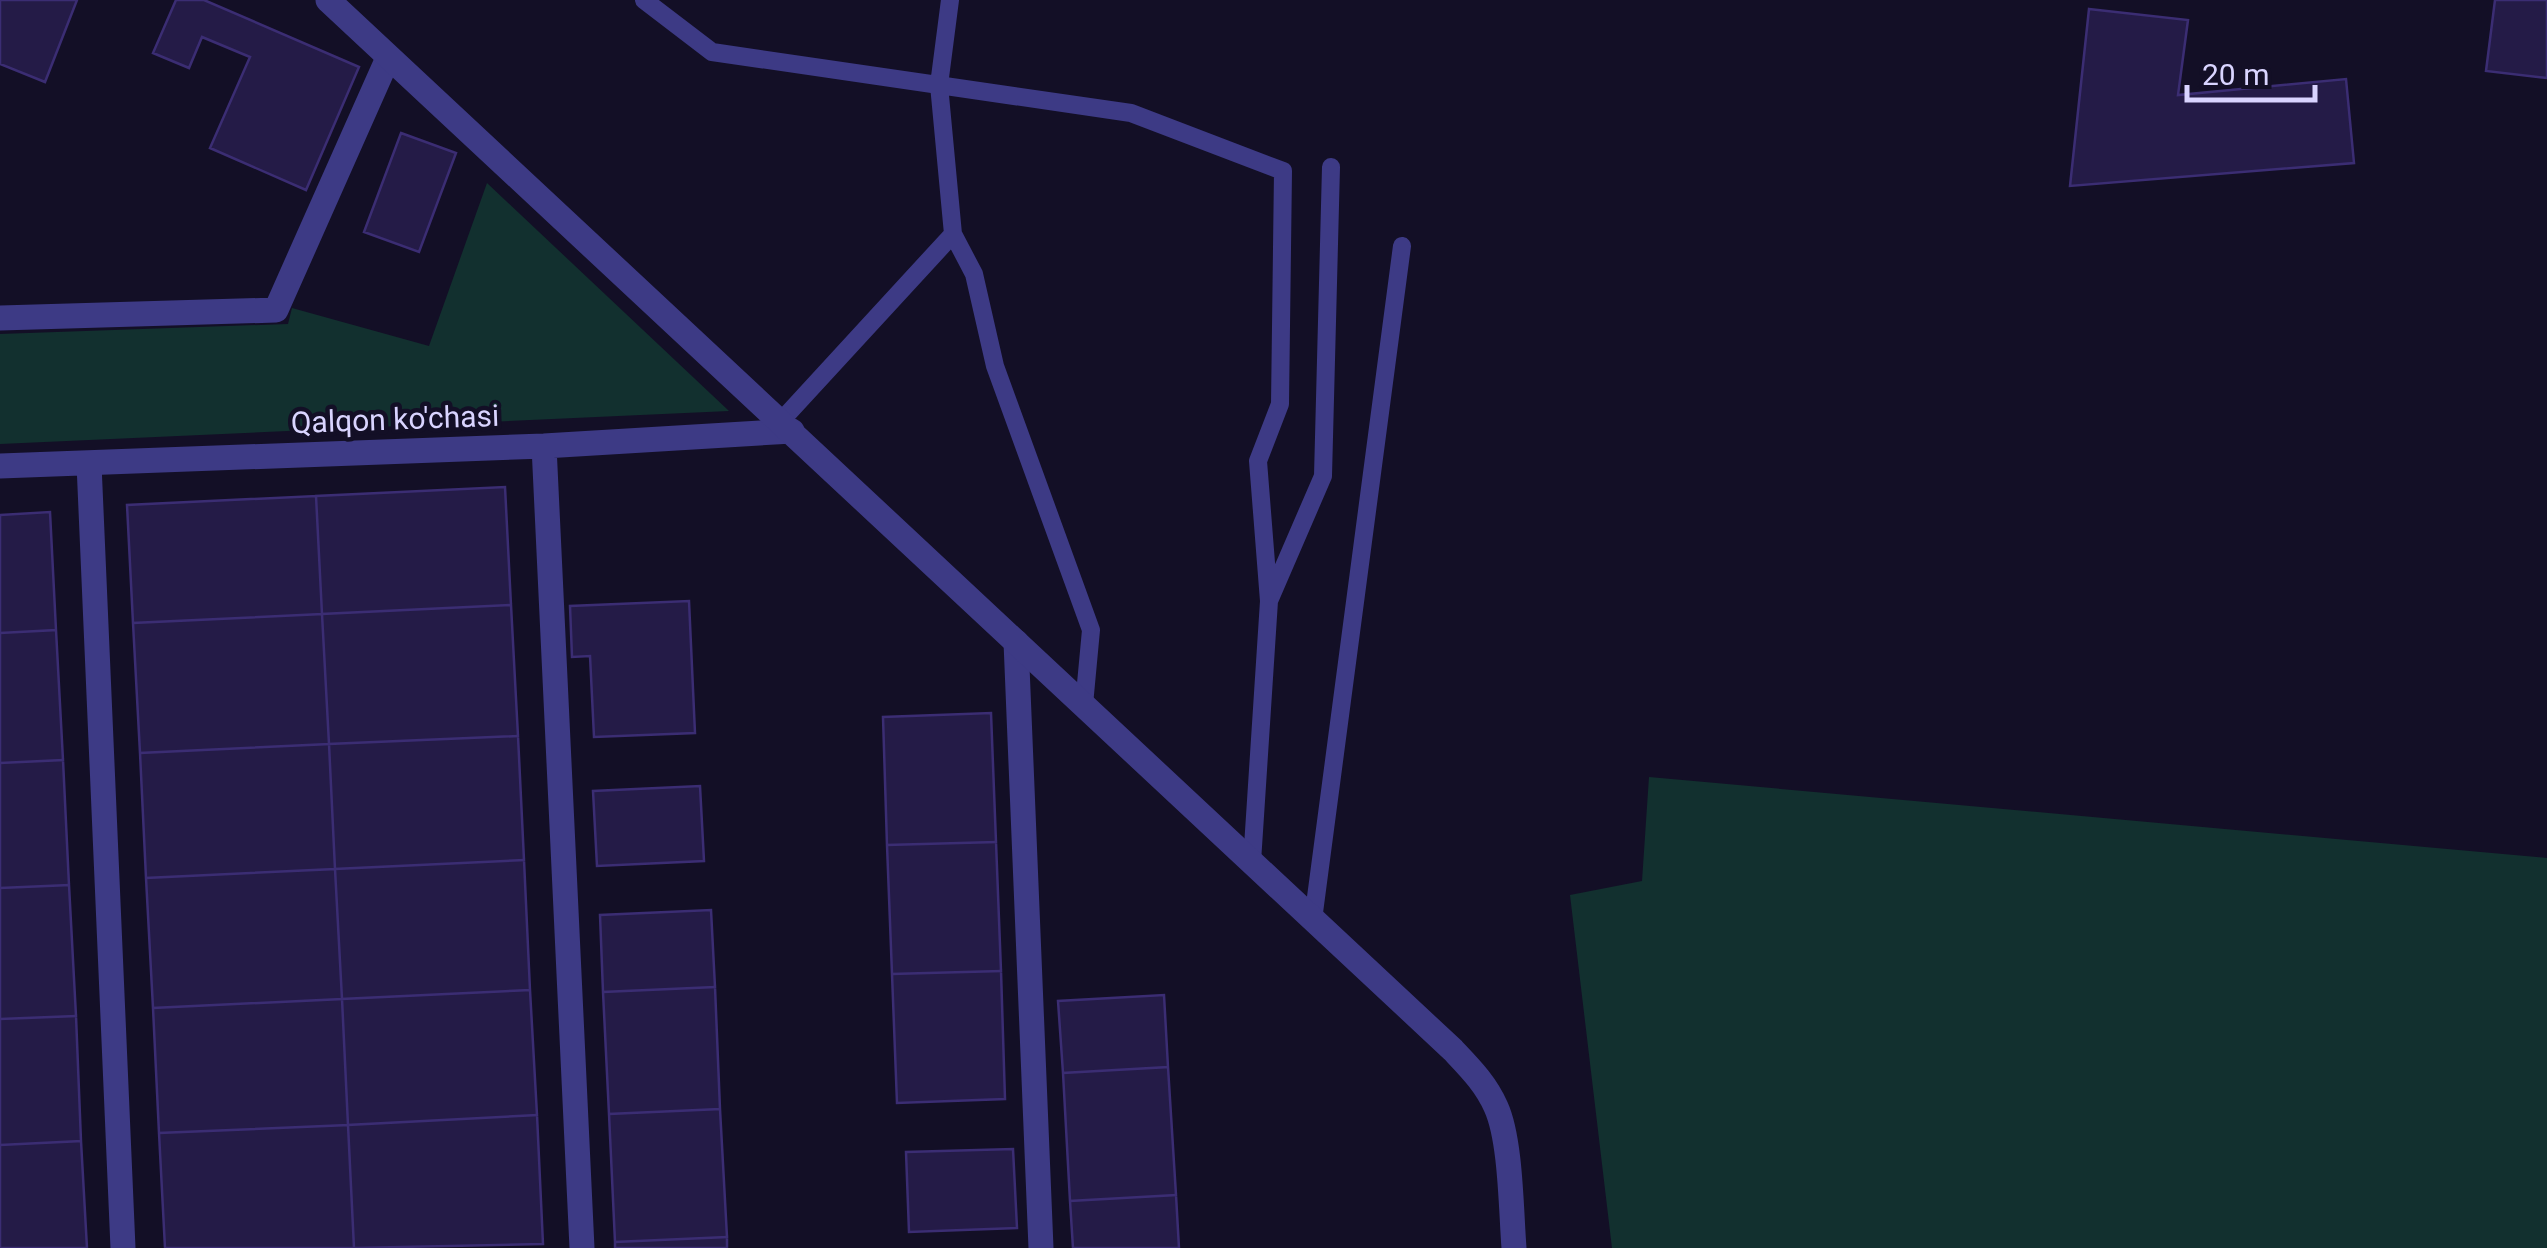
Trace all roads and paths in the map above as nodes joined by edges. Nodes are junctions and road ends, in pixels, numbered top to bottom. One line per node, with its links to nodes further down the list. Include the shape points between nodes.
1 (328, 0): 4 (street)
2 (644, 0): 5 (lane, via 712,52)
3 (950, 0): 5 (lane)
4 (388, 58): 9 (street, via 276,310); 10 (street)
5 (939, 85): 7 (lane); 14 (lane, via 1131,114 1283,170 1280,404 1258,461)
6 (1331, 168): 14 (lane, via 1323,476)
7 (953, 234): 10 (lane); 16 (lane, via 974,274 996,366 1090,630)
8 (1402, 246): 18 (lane)
9 (0, 318)
10 (787, 426): 11 (street, Qalqon ko'chasi); 15 (street)
11 (544, 446): 12 (street, Qalqon ko'chasi); 20 (street)
12 (89, 464): 13 (street, Qalqon ko'chasi); 19 (street)
13 (0, 466)
14 (1270, 601): 17 (lane)
15 (1016, 642): 16 (street); 21 (street)
16 (1084, 706): 17 (street)
17 (1252, 862): 18 (street)
18 (1313, 920): 22 (street, via 1482,1081 1498,1110)
19 (123, 1248)
20 (582, 1248)
21 (1041, 1248)
22 (1514, 1248)

